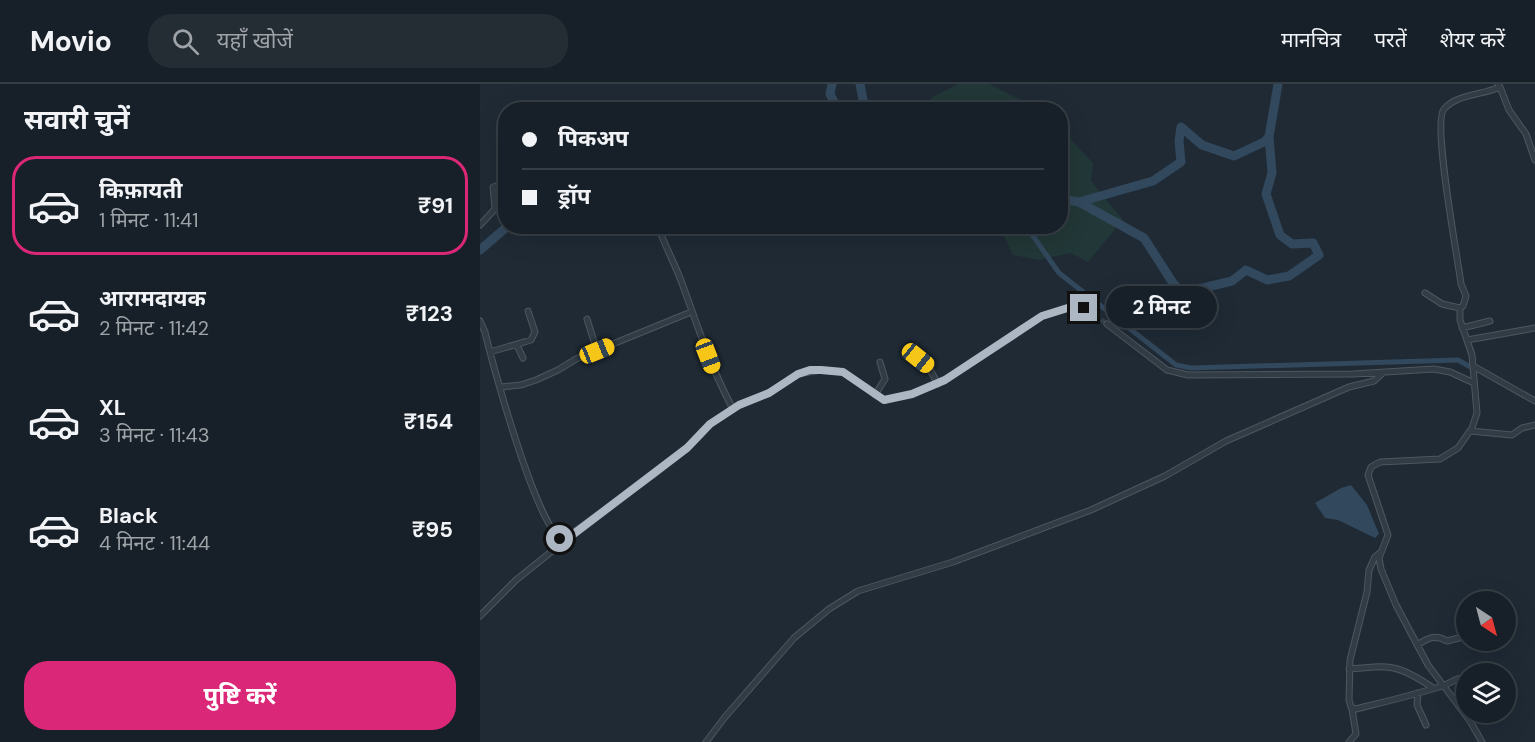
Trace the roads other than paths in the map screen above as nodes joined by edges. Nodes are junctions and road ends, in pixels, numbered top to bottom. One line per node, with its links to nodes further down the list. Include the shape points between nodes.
1 (1499, 86): 2 (street, via 1509,110 1526,134); 7 (street, via 1444,108 1440,116 1444,170 1466,296)
2 (1535, 160)
3 (498, 185): 4 (street, via 493,187 495,209)
4 (480, 225)
5 (660, 234): 10 (street)
6 (1425, 293): 7 (street, via 1446,306)
7 (1460, 308): 15 (street)
8 (528, 311): 18 (street, via 535,335)
9 (1089, 311): 27 (street, via 1074,306 1042,316)
10 (691, 312): 20 (street); 31 (street, via 716,378 732,407)
11 (587, 319): 20 (street)
12 (480, 321): 21 (street)
13 (1490, 321): 15 (street)
14 (1107, 324): 25 (street, via 1167,370 1188,375)
15 (1462, 328): 17 (street)
16 (1535, 328): 17 (street)
17 (1467, 340): 24 (street)
18 (517, 345): 21 (street); 22 (street)
19 (907, 350): 27 (street, via 932,371)
20 (597, 351): 28 (street, via 536,380)
21 (489, 352): 28 (street)
22 (523, 358)
23 (880, 362): 29 (street, via 885,379)
24 (1473, 369): 26 (street); 30 (street)
25 (1383, 372): 26 (street, via 1442,370); 46 (street, via 1374,381 1349,387 1236,436 1091,510 953,562 858,591 829,609 789,644)
26 (1474, 382): 33 (street, via 1477,413)
27 (938, 384): 29 (street, via 894,399 884,400)
28 (501, 387): 34 (street, via 519,453)
29 (875, 395): 31 (street, via 843,372 810,370)
30 (1535, 401)
31 (730, 411): 34 (street, via 653,475 571,536)
32 (1535, 425): 33 (street, via 1512,435)
33 (1470, 431): 35 (street, via 1458,448 1440,459 1380,462 1371,466 1368,475 1388,535)
34 (560, 539): 36 (street)
35 (1380, 553): 38 (street, via 1381,569); 39 (street, via 1369,570)
36 (480, 616)
37 (1456, 639): 38 (street, via 1434,637)
38 (1417, 645): 41 (street)
39 (1349, 669): 42 (street, via 1402,669); 44 (street, via 1348,700)
40 (1456, 679): 41 (street)
41 (1442, 686): 42 (street); 48 (street)
42 (1433, 688): 43 (street)
43 (1418, 693): 44 (street); 45 (street, via 1417,705)
44 (1352, 709): 47 (street, via 1356,734)
45 (1426, 725)
46 (706, 742)
47 (1349, 742)
48 (1482, 742)

